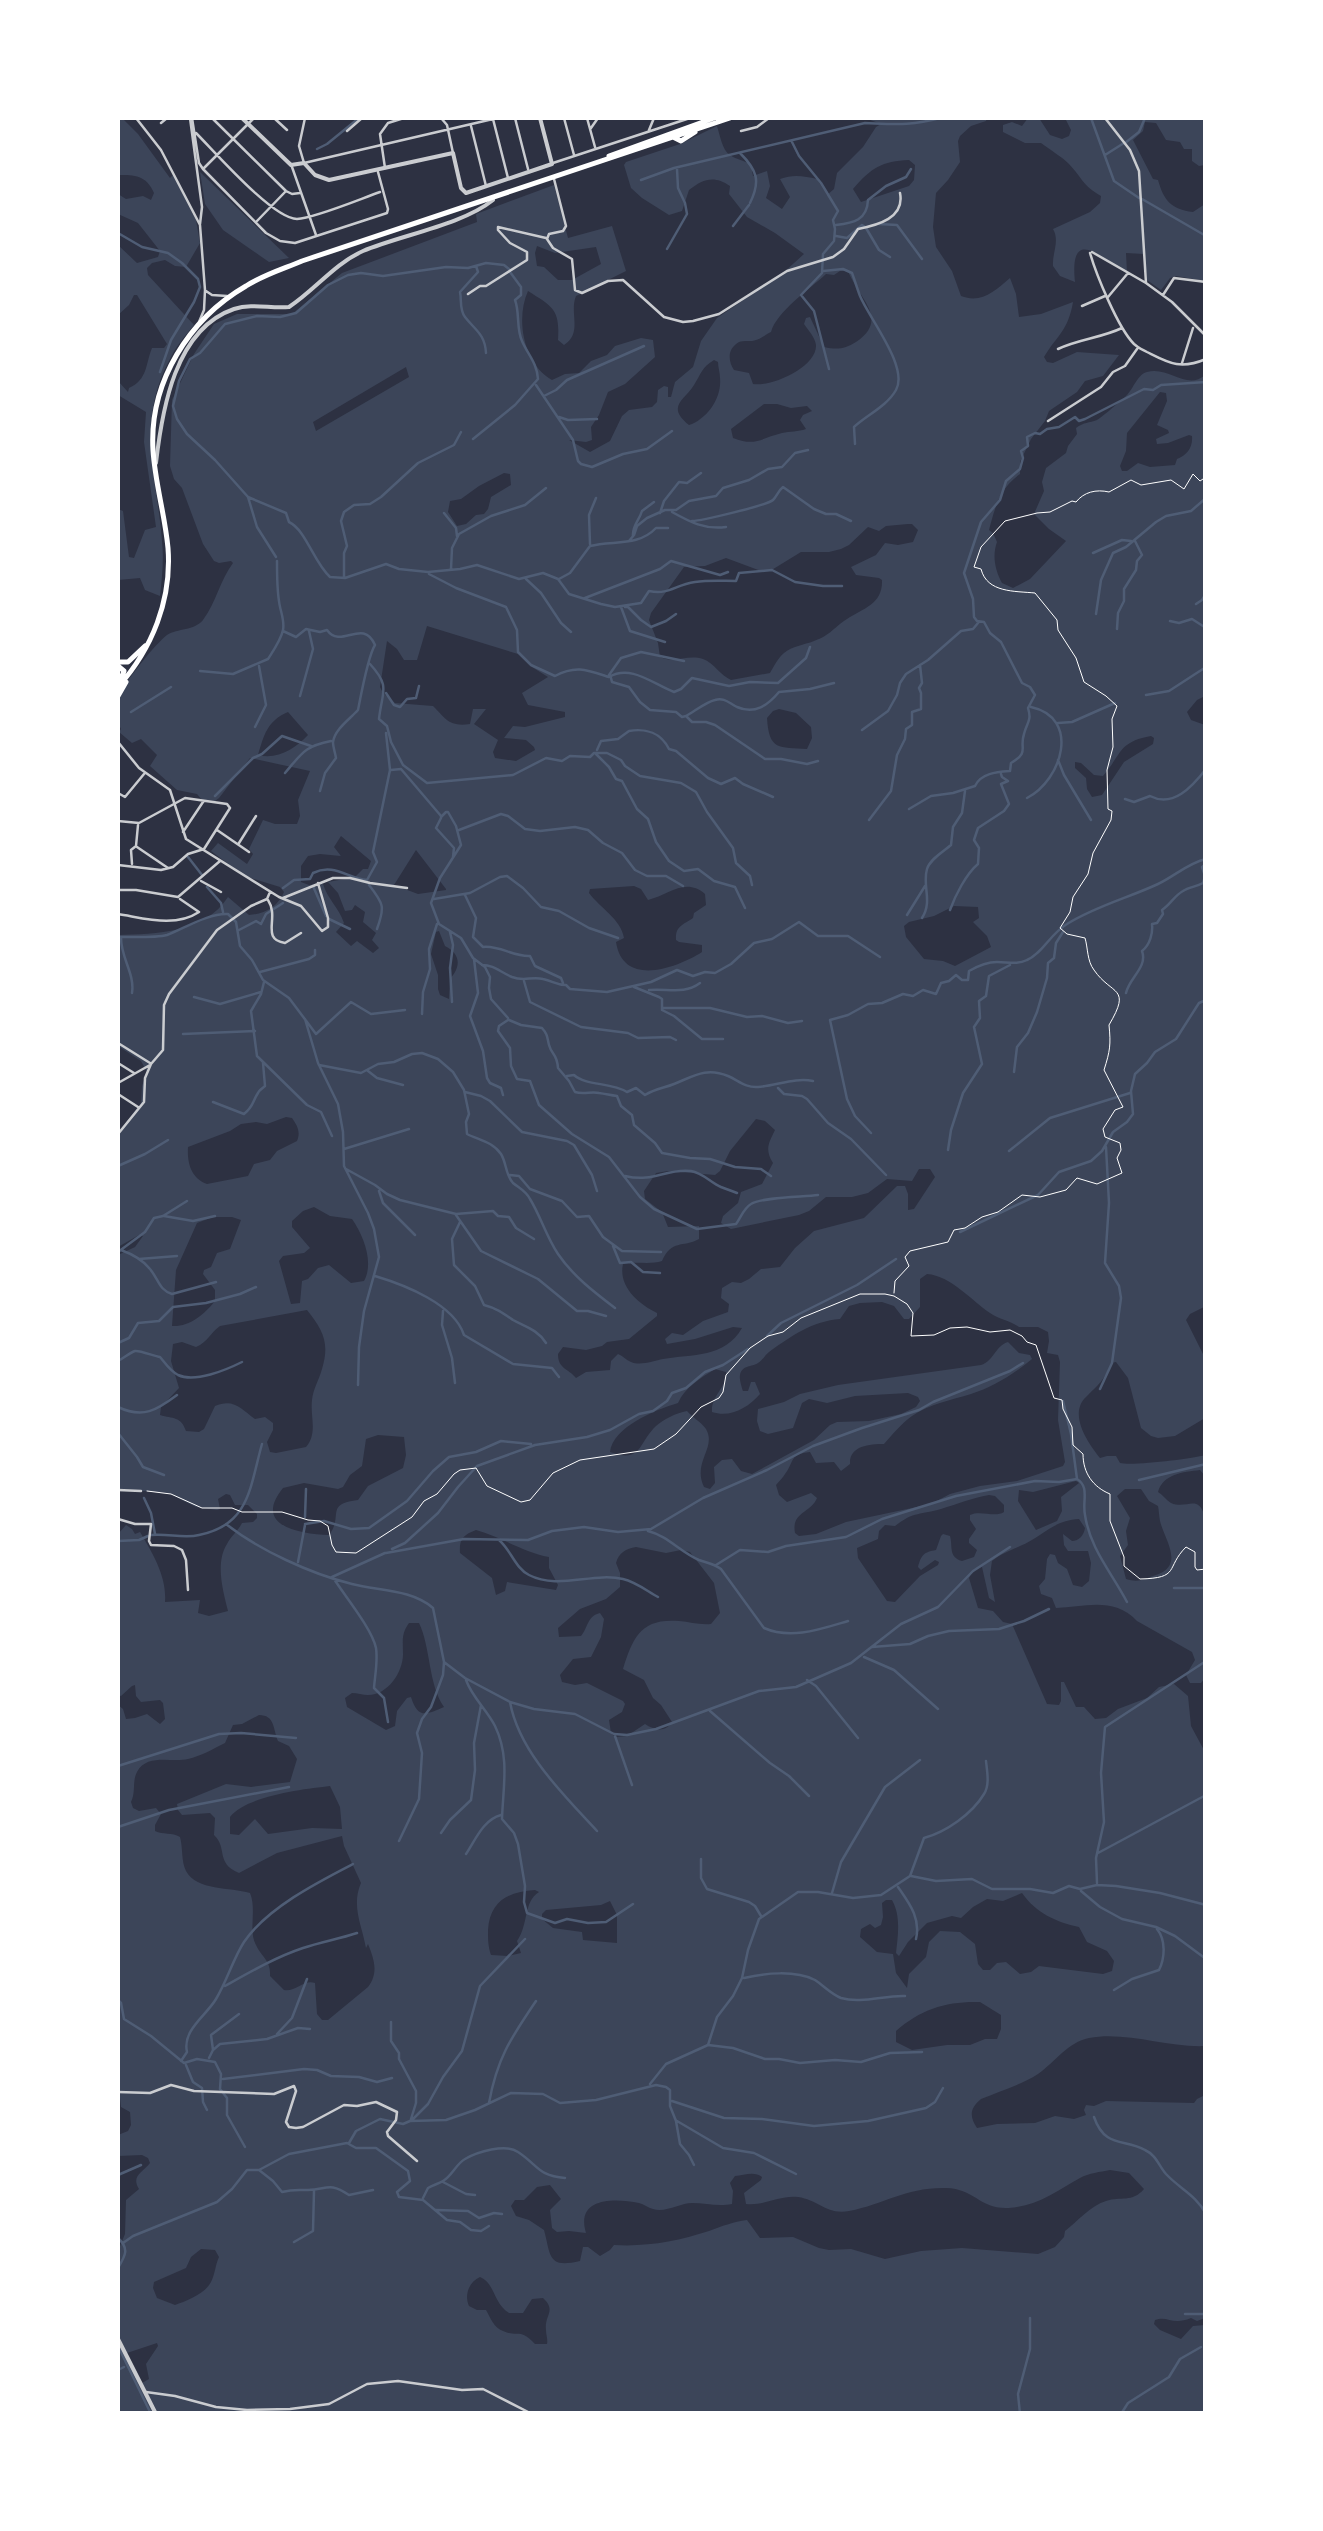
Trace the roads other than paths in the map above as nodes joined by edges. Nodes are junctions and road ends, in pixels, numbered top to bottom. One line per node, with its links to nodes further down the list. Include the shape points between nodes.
1 (136, 118): 61 (street, via 161,150)
2 (168, 118): 24 (street)
3 (191, 118): 33 (street); 61 (street)
4 (212, 118): 35 (street)
5 (242, 118): 25 (street)
6 (254, 118): 25 (street)
7 (274, 118): 29 (street)
8 (305, 118): 42 (street, via 299,146)
9 (362, 118): 31 (street)
10 (404, 118): 36 (street, via 382,130)
11 (441, 118): 30 (street)
12 (493, 118): 26 (street); 51 (street)
13 (515, 118): 48 (street)
14 (540, 118): 43 (street)
15 (564, 118): 41 (street)
16 (587, 118): 28 (street)
17 (598, 118): 28 (street)
18 (654, 118): 34 (street)
19 (690, 118): 34 (street)
20 (714, 118): 27 (main road)
21 (726, 118): 27 (main road)
22 (769, 118): 32 (street)
23 (1105, 118): 66 (street, via 1139,171)
24 (161, 124)
25 (248, 124): 35 (street); 44 (street)
26 (470, 124): 30 (street); 52 (street)
27 (698, 126): 37 (main road); 49 (main road)
28 (590, 129): 38 (street)
29 (287, 130)
30 (448, 130): 36 (street); 39 (street)
31 (347, 131)
32 (742, 131)
33 (195, 132): 40 (street); 45 (street)
34 (645, 133): 37 (main road); 38 (street)
35 (234, 139): 40 (street); 53 (street)
36 (380, 146): 42 (street); 46 (street)
37 (634, 147): 49 (main road)
38 (596, 149): 41 (street)
39 (454, 153): 46 (street); 52 (street, via 464,192)
40 (218, 155): 45 (street); 58 (street)
41 (574, 156): 43 (street)
42 (304, 163): 44 (street); 47 (street, via 329,180)
43 (552, 164): 48 (street)
44 (291, 165): 55 (street)
45 (203, 170): 60 (street)
46 (385, 170): 47 (street)
47 (378, 171): 54 (street)
48 (529, 171): 51 (street)
49 (565, 173): 50 (main road)
50 (554, 177): 57 (main road); 63 (street, via 566,226)
51 (508, 178): 52 (street)
52 (486, 186)
53 (286, 191): 55 (street); 58 (street)
54 (383, 192): 59 (street); 62 (street, via 387,214)
55 (300, 193): 59 (street)
56 (900, 193): 63 (street, via 895,215 858,229 834,257 780,274 719,314 684,322 664,317 624,280 578,292 572,259)
57 (496, 197): 70 (main road, via 302,262); 82 (street, via 475,212 356,254 289,308 242,307 215,319 174,374)
58 (270, 207): 59 (street, via 290,218); 60 (street)
59 (308, 216): 62 (street)
60 (256, 222): 62 (street, via 284,242)
61 (200, 226): 67 (street)
62 (316, 236)
63 (547, 239): 68 (street, via 498,226 528,260)
64 (1128, 273): 66 (street); 71 (street); 71 (street, via 1090,252)
65 (1206, 282): 69 (street, via 1174,278)
66 (1146, 283): 69 (street)
67 (205, 290): 70 (street); 73 (street)
68 (468, 294)
69 (1162, 295): 74 (street)
70 (230, 296): 73 (main road)
71 (1107, 296): 72 (street); 75 (street)
72 (1082, 306)
73 (198, 324): 82 (main road, via 160,392)
74 (1194, 326): 76 (street); 80 (street)
75 (1124, 328): 77 (street); 78 (street)
76 (1206, 336)
77 (1138, 348): 80 (street); 81 (street, via 1101,386)
78 (1058, 349)
79 (1206, 359): 80 (street)
80 (1182, 364)
81 (1048, 421)
82 (155, 472): 83 (main road, via 169,561)
83 (150, 640): 84 (main road); 85 (main road)
84 (118, 665): 86 (main road, via 124,671)
85 (128, 675): 86 (main road); 87 (main road)
86 (118, 687)
87 (118, 696)
88 (118, 742): 89 (street)
89 (145, 773): 90 (street, via 125,797); 92 (street, via 168,788)
90 (118, 792)
91 (204, 801): 92 (street); 96 (street, via 230,808); 97 (street)
92 (174, 804): 95 (street); 97 (street)
93 (256, 816): 98 (street)
94 (118, 820): 95 (street)
95 (138, 822): 99 (street)
96 (216, 830): 98 (street); 100 (street)
97 (183, 832): 100 (street)
98 (238, 844): 101 (street)
99 (136, 846): 104 (street); 105 (street)
100 (204, 849): 102 (street); 105 (street)
101 (249, 852)
102 (221, 860): 106 (street); 110 (street)
103 (118, 865): 104 (street)
104 (132, 866): 105 (street)
105 (169, 869)
106 (200, 880): 111 (street); 112 (street)
107 (318, 883): 108 (street, via 348,878); 113 (street); 113 (street, via 328,920 324,931 304,908)
108 (407, 888)
109 (118, 890): 112 (street)
110 (270, 891): 113 (street); 114 (street)
111 (221, 892)
112 (178, 898): 115 (street, via 199,912 169,921)
113 (281, 898)
114 (267, 899): 116 (street, via 274,910 272,937 285,943); 119 (street, via 217,930 166,1000 162,1050)
115 (118, 914)
116 (301, 933)
117 (118, 1043): 119 (street)
118 (118, 1064): 120 (street)
119 (151, 1064): 120 (street); 123 (street)
120 (135, 1074): 121 (street)
121 (118, 1083)
122 (118, 1094): 123 (street)
123 (140, 1108): 124 (street)
124 (120, 1126): 125 (street)
125 (118, 1134)
126 (118, 1490): 127 (street)
127 (141, 1491)
128 (118, 1519): 129 (street, via 152,1524 151,1545 182,1550)
129 (188, 1590)
130 (118, 2092): 131 (street, via 171,2085 274,2094 294,2086 286,2122 296,2128 339,2106 376,2102 396,2110 387,2134)
131 (417, 2161)
132 (118, 2339): 133 (street)
133 (145, 2392): 134 (street); 135 (street, via 216,2407 284,2409 332,2404 367,2384 398,2381 483,2390)
134 (156, 2414)
135 (532, 2414)

